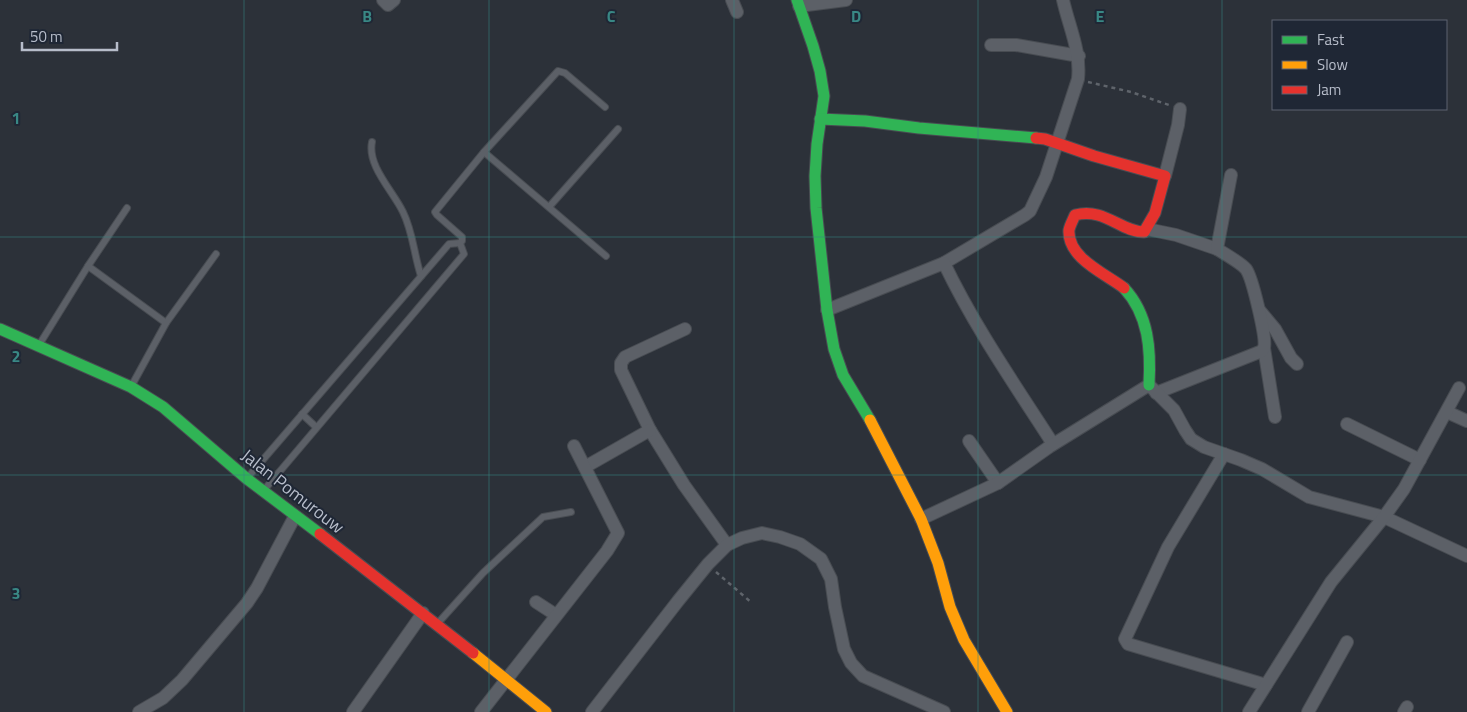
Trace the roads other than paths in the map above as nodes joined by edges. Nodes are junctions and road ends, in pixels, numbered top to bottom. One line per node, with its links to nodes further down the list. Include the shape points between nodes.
1 (383, 0): 2 (street, via 388,5)
2 (394, 0)
3 (846, 0): 5 (street)
4 (1064, 0): 7 (street)
5 (798, 3): 10 (street, via 820,71 824,96)
6 (991, 45): 7 (street, via 1016,45)
7 (1079, 56): 13 (street, via 1078,79)
8 (605, 107): 14 (lane, via 565,73 558,72)
9 (1180, 109): 15 (street)
10 (820, 119): 13 (street, via 1010,134); 28 (street, via 815,184)
11 (618, 129): 17 (lane)
12 (372, 142): 26 (lane, via 373,161 407,221)
13 (1058, 144): 15 (street); 24 (street, via 1030,211)
14 (484, 152): 17 (lane); 20 (lane, via 435,212 462,237)
15 (1165, 176): 19 (street)
16 (1231, 176): 21 (street)
17 (549, 206): 23 (lane)
18 (127, 208): 25 (lane)
19 (1147, 229): 21 (street); 37 (street, via 1138,232 1107,218 1085,213 1075,215 1068,227 1068,235 1073,248 1124,288 1138,307 1148,333)
20 (460, 243): 26 (lane, via 449,244); 43 (lane, via 464,254)
21 (1218, 249): 27 (street, via 1246,270)
22 (216, 254): 29 (lane)
23 (606, 256)
24 (938, 265): 28 (street); 47 (street, via 955,287)
25 (88, 266): 29 (lane); 32 (lane)
26 (421, 276): 39 (lane)
27 (1259, 309): 33 (street); 34 (street)
28 (827, 310): 57 (street, via 834,349 843,375)
29 (166, 323): 35 (lane)
30 (0, 328): 32 (street, Jalan Pomurouw)
31 (685, 329): 44 (street, via 625,357 621,363 621,370)
32 (38, 346): 35 (street, Jalan Pomurouw)
33 (1264, 348): 37 (street); 40 (street)
34 (1296, 364)
35 (131, 387): 51 (street, Jalan Pomurouw, via 176,417)
36 (1459, 388): 38 (street)
37 (1153, 389): 47 (street); 48 (street, via 1174,410 1191,439)
38 (1447, 412): 41 (street); 49 (street)
39 (302, 414): 43 (lane); 51 (lane)
40 (1275, 417)
41 (1467, 421)
42 (1347, 424): 49 (street)
43 (316, 427): 53 (lane)
44 (650, 430): 50 (street); 58 (street)
45 (969, 441): 52 (street)
46 (574, 446): 50 (street)
47 (1049, 447): 52 (street)
48 (1224, 454): 56 (street, via 1262,469 1310,497); 66 (street, via 1168,547 1126,635 1126,642)
49 (1420, 460): 56 (street)
50 (585, 467): 62 (street, via 618,532 614,542)
51 (246, 478): 53 (street, Jalan Pomurouw)
52 (998, 483): 57 (street)
53 (263, 491): 55 (street, Jalan Pomurouw)
54 (571, 512): 63 (lane, via 543,516 483,573)
55 (295, 516): 61 (street, Jalan Pomurouw); 67 (street, via 246,603 182,680)
56 (1384, 517): 59 (street); 66 (street, via 1332,582)
57 (921, 519): 73 (street, via 964,640)
58 (727, 545): 71 (street, via 678,600); 72 (street, via 762,533 800,544 822,559 831,579 844,649 851,663 863,676)
59 (1467, 556)
60 (536, 602): 62 (street)
61 (423, 613): 63 (street, Jalan Pomurouw); 68 (street)
62 (556, 616): 65 (street)
63 (436, 625): 65 (street, Jalan Pomurouw)
64 (1347, 642): 75 (street)
65 (507, 680): 69 (street); 70 (street, Jalan Pomurouw)
66 (1266, 685): 74 (street)
67 (139, 712)
68 (354, 712)
69 (481, 712)
70 (546, 712)
71 (592, 712)
72 (944, 712)
73 (1007, 712)
74 (1249, 712)
75 (1308, 712)

